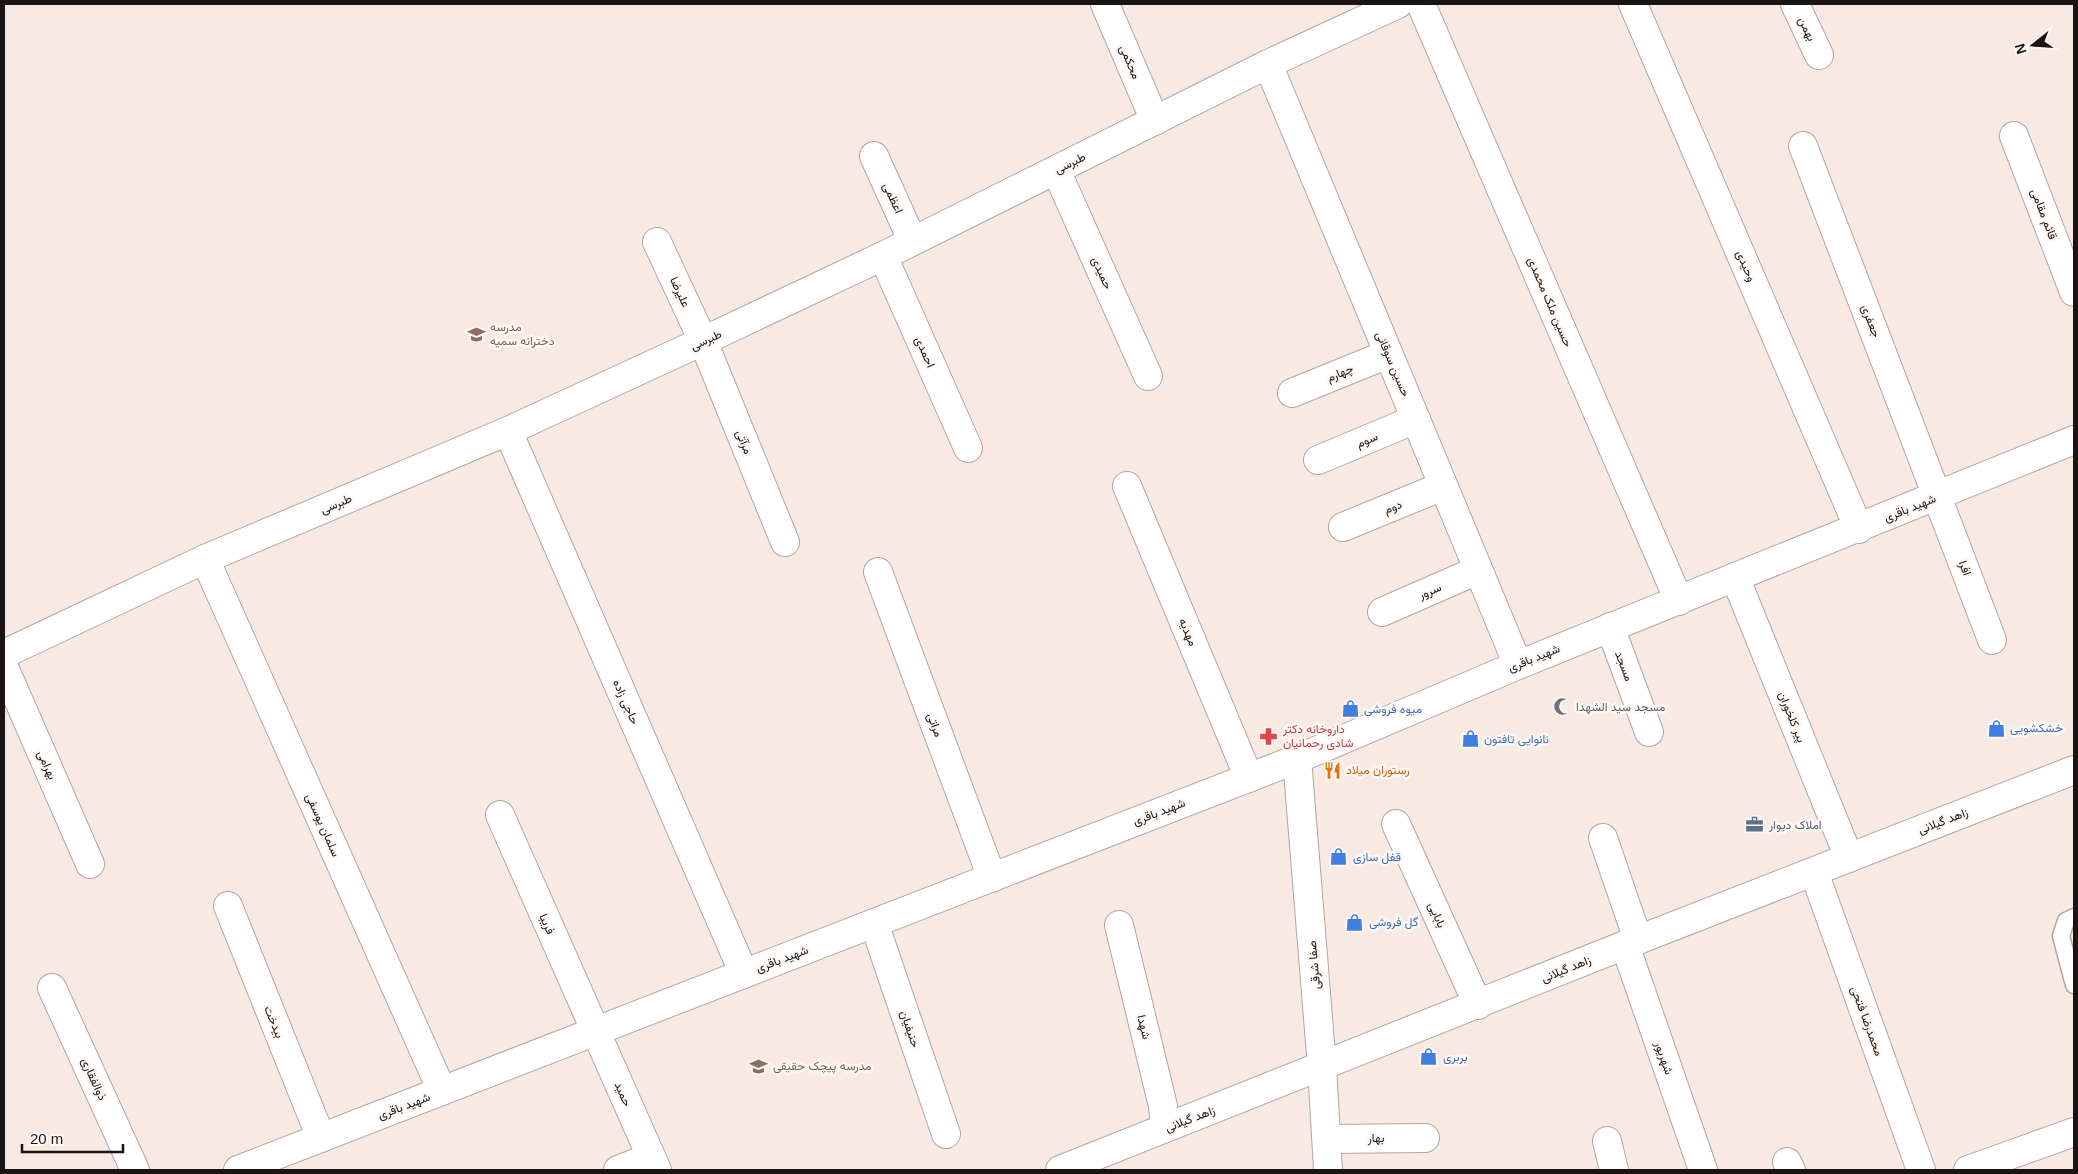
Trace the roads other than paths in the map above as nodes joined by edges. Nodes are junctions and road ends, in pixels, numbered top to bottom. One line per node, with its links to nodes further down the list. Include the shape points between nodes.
1 (1105, 4): 9 (street, محکمی)
2 (1398, 4): 6 (street, طبرسی)
3 (1421, 4): 37 (street, حسین ملک محمدی)
4 (1633, 4): 31 (street, وحیدی)
5 (1795, 4): 7 (street, بهمن)
6 (1369, 10): 8 (street, طبرسی)
7 (1819, 55)
8 (1268, 64): 9 (street, طبرسی); 19 (street, حسین سوقانی)
9 (1155, 121): 13 (street, طبرسی)
10 (2014, 136): 17 (street, قائم مقامی)
11 (1804, 146): 29 (street, جعفری)
12 (874, 156): 14 (street, اعظمی)
13 (1056, 170): 14 (street, طبرسی); 20 (street, حمیدی)
14 (912, 240): 16 (street, طبرسی)
15 (657, 242): 18 (street, علیرضا)
16 (883, 256): 18 (street, طبرسی); 25 (street, احمدی)
17 (2074, 292)
18 (703, 341): 23 (street, طبرسی); 32 (street, مرآتی)
19 (1388, 354): 21 (street, چهارم); 22 (street, حسین سوقانی)
20 (1148, 376)
21 (1292, 393)
22 (1416, 419): 26 (street, سوم); 28 (street, حسین سوقانی)
23 (508, 431): 33 (street, طبرسی); 60 (street, حاجی زاده)
24 (2074, 440): 29 (street, شهید باقری)
25 (968, 448)
26 (1318, 460)
27 (1127, 486): 47 (street, مهدیه)
28 (1443, 486): 30 (street, دوم); 34 (street, حسین سوقانی)
29 (1938, 496): 31 (street, شهید باقری); 40 (street, افرا)
30 (1343, 527)
31 (1859, 529): 36 (street, شهید باقری)
32 (785, 542)
33 (205, 559): 41 (street, طبرسی); 66 (street, سلمان یوسفی)
34 (1478, 570): 38 (street, سرور); 42 (street, حسین سوقانی)
35 (878, 572): 54 (street, مراتی)
36 (1735, 577): 37 (street, شهید باقری); 51 (street, پیر کلخوران)
37 (1679, 601): 39 (street, شهید باقری)
38 (1382, 612)
39 (1610, 627): 42 (street, شهید باقری); 44 (street, مسجد)
40 (1992, 640)
41 (4, 654)
42 (1518, 665): 45 (street, شهید باقری)
43 (4, 667): 52 (street, بهرامی)
44 (1649, 732)
45 (1297, 759): 47 (street, شهید باقری); 65 (street, صفا شرقی)
46 (2074, 770): 51 (street, زاهد گیلانی)
47 (1249, 778): 54 (street, شهید باقری)
48 (500, 816): 64 (street, فریبا)
49 (1396, 824): 63 (street, بابایی)
50 (1603, 838): 59 (street, شهریور)
51 (1849, 858): 53 (street, زاهد گیلانی)
52 (90, 864)
53 (1814, 872): 59 (street, زاهد گیلانی); 83 (street, محمدرضا فتحی)
54 (992, 878): 57 (street, شهید باقری)
55 (228, 906): 70 (street, بیدخت)
56 (2074, 917): 61 (lane, via 2066,921 2061,936)
57 (874, 923): 60 (street, شهید باقری); 69 (street, حنیفیان)
58 (1119, 926): 67 (street, شهدا, via 1163,1106)
59 (1631, 943): 63 (street, زاهد گیلانی); 82 (street, شهریور)
60 (744, 974): 64 (street, شهید باقری)
61 (2074, 985)
62 (52, 988): 76 (street, ذوالفقاری)
63 (1478, 1005): 65 (street, زاهد گیلانی)
64 (594, 1032): 66 (street, شهید باقری); 74 (street, حمید)
65 (1322, 1066): 67 (street, زاهد گیلانی); 72 (street, صفا شرقی)
66 (442, 1091): 70 (street, شهید باقری)
67 (1165, 1128): 79 (street, زاهد گیلانی)
68 (2074, 1132): 84 (street)
69 (946, 1134)
70 (321, 1138): 75 (street, شهید باقری)
71 (1425, 1138): 72 (street, بهار)
72 (1326, 1139): 80 (street, صفا شرقی)
73 (1607, 1141): 81 (street)
74 (654, 1164): 78 (street, حمید)
75 (269, 1165): 77 (street, شهید باقری)
76 (135, 1170)
77 (238, 1170)
78 (618, 1170)
79 (1060, 1170)
80 (1328, 1170)
81 (1614, 1170)
82 (1703, 1170)
83 (1921, 1170)
84 (1968, 1170)

